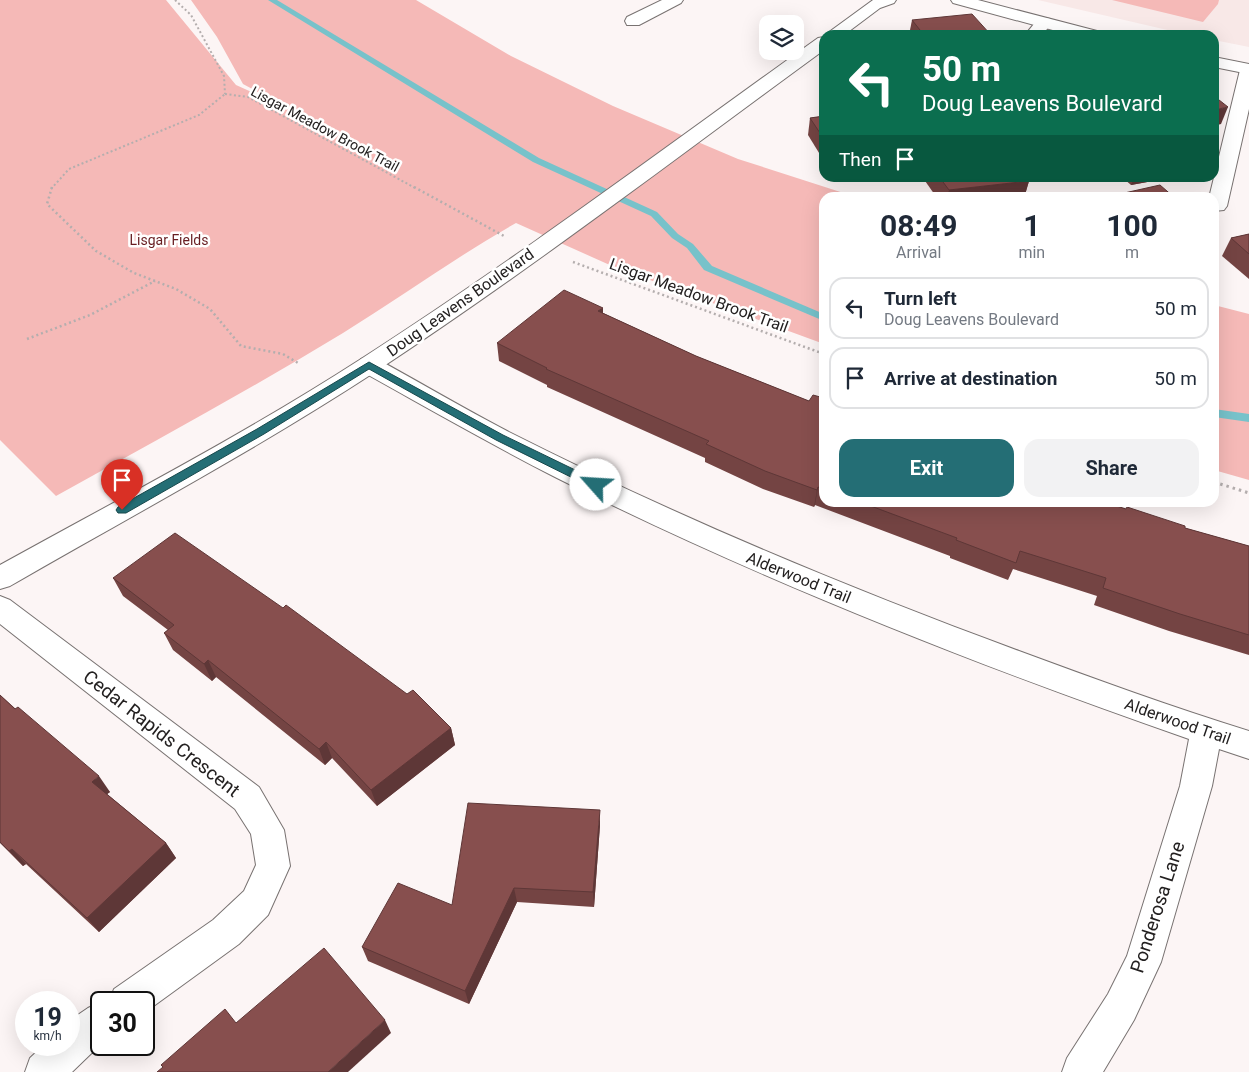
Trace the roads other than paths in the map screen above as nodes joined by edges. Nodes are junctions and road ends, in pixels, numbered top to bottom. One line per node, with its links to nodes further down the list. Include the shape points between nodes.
1 (675, 0): 4 (street)
2 (888, 0): 6 (street, via 874,5)
3 (959, 0): 5 (street)
4 (633, 21)
5 (1038, 29)
6 (840, 30)
7 (819, 46): 11 (street, Doug Leavens Boulevard, via 503,274)
8 (1219, 63): 9 (street)
9 (1249, 69): 10 (street)
10 (1219, 202)
11 (369, 365): 12 (street, Doug Leavens Boulevard, via 253,436); 14 (street, Alderwood Trail, via 499,438 755,559 958,642)
12 (0, 578)
13 (0, 608): 16 (street, Cedar Rapids Crescent, via 247,798 267,830 273,866 256,903 226,932)
14 (1206, 732): 15 (street, Alderwood Trail); 19 (street, Ponderosa Lane, via 1196,786 1143,962 1121,1007)
15 (1249, 745)
16 (142, 991)
17 (90, 1029): 18 (street)
18 (44, 1072)
19 (1081, 1072)

